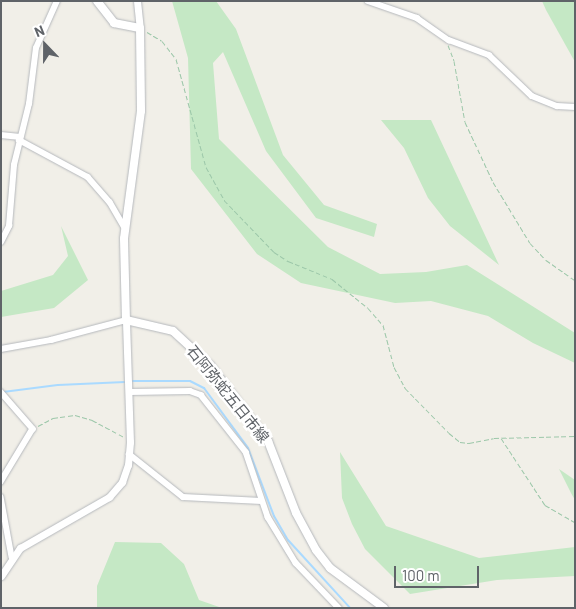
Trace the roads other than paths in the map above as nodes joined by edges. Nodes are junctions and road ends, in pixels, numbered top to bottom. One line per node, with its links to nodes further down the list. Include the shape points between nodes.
1 (57, 1): 8 (street, via 36,48 29,104)
2 (97, 1): 5 (main road, via 114,23)
3 (137, 1): 5 (street)
4 (368, 1): 6 (street, via 417,18 444,37 489,54 532,96 558,106)
5 (140, 28): 9 (main road, via 141,111)
6 (575, 107)
7 (1, 135): 8 (street)
8 (20, 139): 9 (street, via 88,177); 10 (street, via 9,226)
9 (125, 228): 11 (main road)
10 (1, 242)
11 (126, 320): 12 (street, via 51,340); 14 (street); 22 (main road, 石阿弥蛇五日市線, via 173,332 210,365 268,442 296,512 316,550 330,568)
12 (1, 349)
13 (1, 392): 16 (street, via 32,429)
14 (130, 392): 15 (street); 18 (street, via 190,391 201,395 246,452)
15 (129, 454): 18 (street, via 184,497); 19 (street, via 122,482 109,497 38,537)
16 (1, 482)
17 (1, 498): 19 (street)
18 (261, 501): 21 (street, via 296,563)
19 (12, 557): 20 (street)
20 (1, 576)
21 (339, 608)
22 (384, 608)

